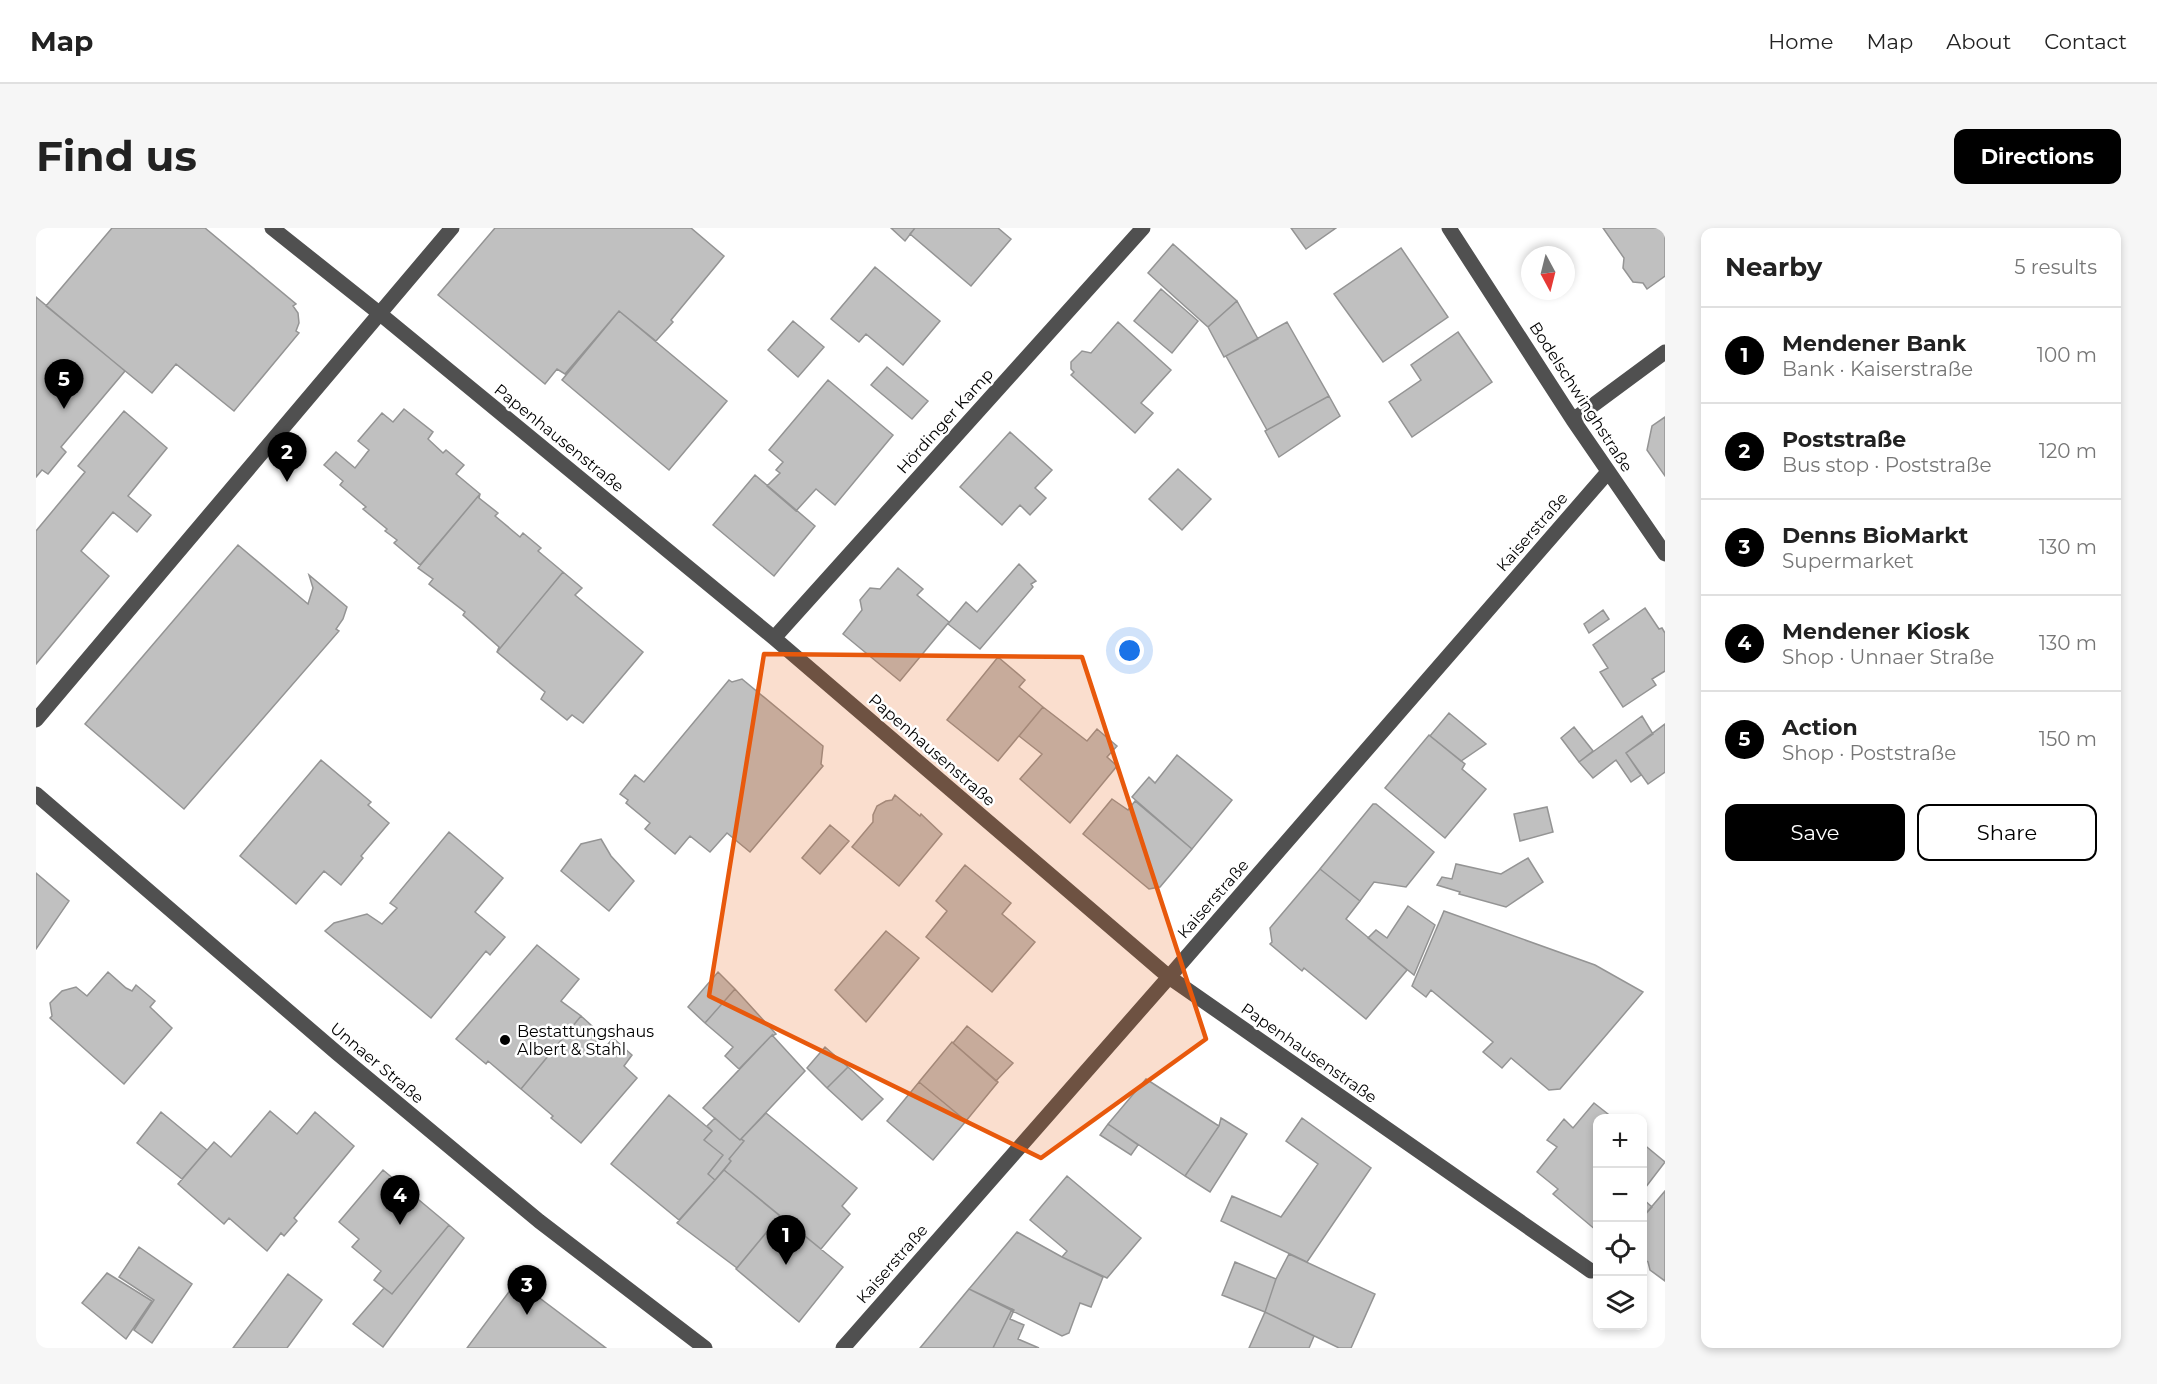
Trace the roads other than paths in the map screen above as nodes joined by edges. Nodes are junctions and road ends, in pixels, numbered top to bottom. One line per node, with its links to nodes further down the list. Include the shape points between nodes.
1 (272, 228): 5 (street, Papenhausenstraße)
2 (452, 228): 5 (street)
3 (1143, 228): 10 (street, Hördinger Kamp)
4 (1449, 228): 7 (street, Bodelschwinghstraße)
5 (379, 313): 10 (street, Papenhausenstraße); 11 (street)
6 (1665, 352): 7 (street)
7 (1573, 420): 8 (street, Bodelschwinghstraße)
8 (1608, 472): 9 (street, Bodelschwinghstraße); 13 (street, Kaiserstraße)
9 (1665, 554)
10 (774, 638): 13 (street, Papenhausenstraße)
11 (36, 720)
12 (36, 794): 15 (street, Unnaer Straße, via 539,1221)
13 (1169, 977): 14 (street, Papenhausenstraße); 16 (street, Kaiserstraße)
14 (1591, 1270)
15 (705, 1348)
16 (843, 1348)

